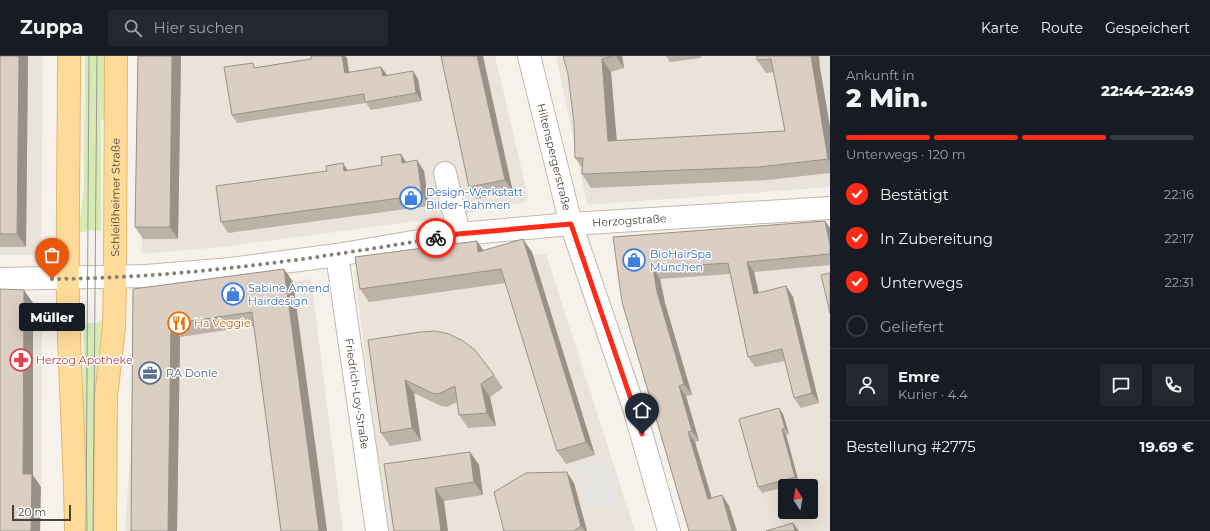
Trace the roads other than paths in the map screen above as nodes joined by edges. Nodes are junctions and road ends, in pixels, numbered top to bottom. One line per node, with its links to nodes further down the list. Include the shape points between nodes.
1 (69, 56): 10 (main road)
2 (116, 56): 9 (main road, Schleißheimer Straße)
3 (529, 56): 6 (street, Hiltenspergerstraße)
4 (444, 173): 7 (street)
5 (830, 208): 6 (street, Herzogstraße)
6 (571, 224): 7 (street, Herzogstraße); 15 (street, Hiltenspergerstraße, via 634,408)
7 (458, 234): 8 (street, Herzogstraße)
8 (337, 256): 9 (street, Herzogstraße, via 202,272); 14 (street, Friedrich-Loy-Straße)
9 (115, 277): 10 (street, Herzogstraße); 13 (main road, Schleißheimer Straße, via 114,328 106,396)
10 (68, 278): 11 (street, Herzogstraße); 12 (main road)
11 (0, 279)
12 (76, 531)
13 (104, 531)
14 (377, 531)
15 (669, 531)

